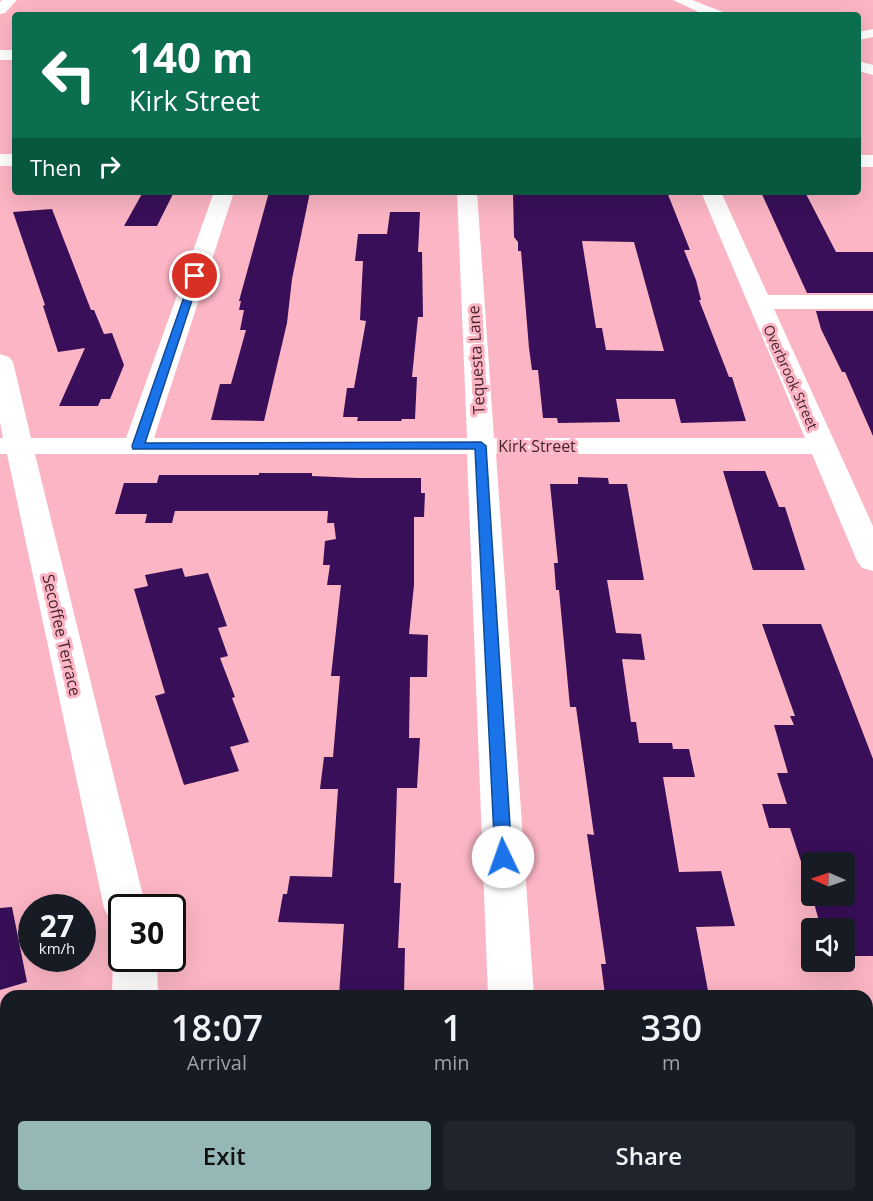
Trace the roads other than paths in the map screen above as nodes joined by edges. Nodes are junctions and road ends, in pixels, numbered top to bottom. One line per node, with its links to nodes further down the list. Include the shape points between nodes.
1 (10, 0): 3 (street)
2 (680, 0): 4 (street)
3 (0, 10)
4 (710, 12)
5 (223, 195): 12 (street)
6 (467, 195): 13 (street, Tequesta Lane)
7 (712, 195): 8 (street, Overbrook Street)
8 (759, 302): 9 (street); 14 (street, Overbrook Street)
9 (873, 303)
10 (0, 362): 11 (street, Secoffee Terrace)
11 (10, 446): 12 (street, Kirk Street); 16 (street, Secoffee Terrace)
12 (138, 446): 13 (street, Kirk Street)
13 (481, 446): 14 (street, Kirk Street); 19 (street, Tequesta Lane)
14 (822, 446): 15 (street, Overbrook Street)
15 (869, 543)
16 (122, 894)
17 (135, 972): 18 (street)
18 (135, 990)
19 (511, 990)

